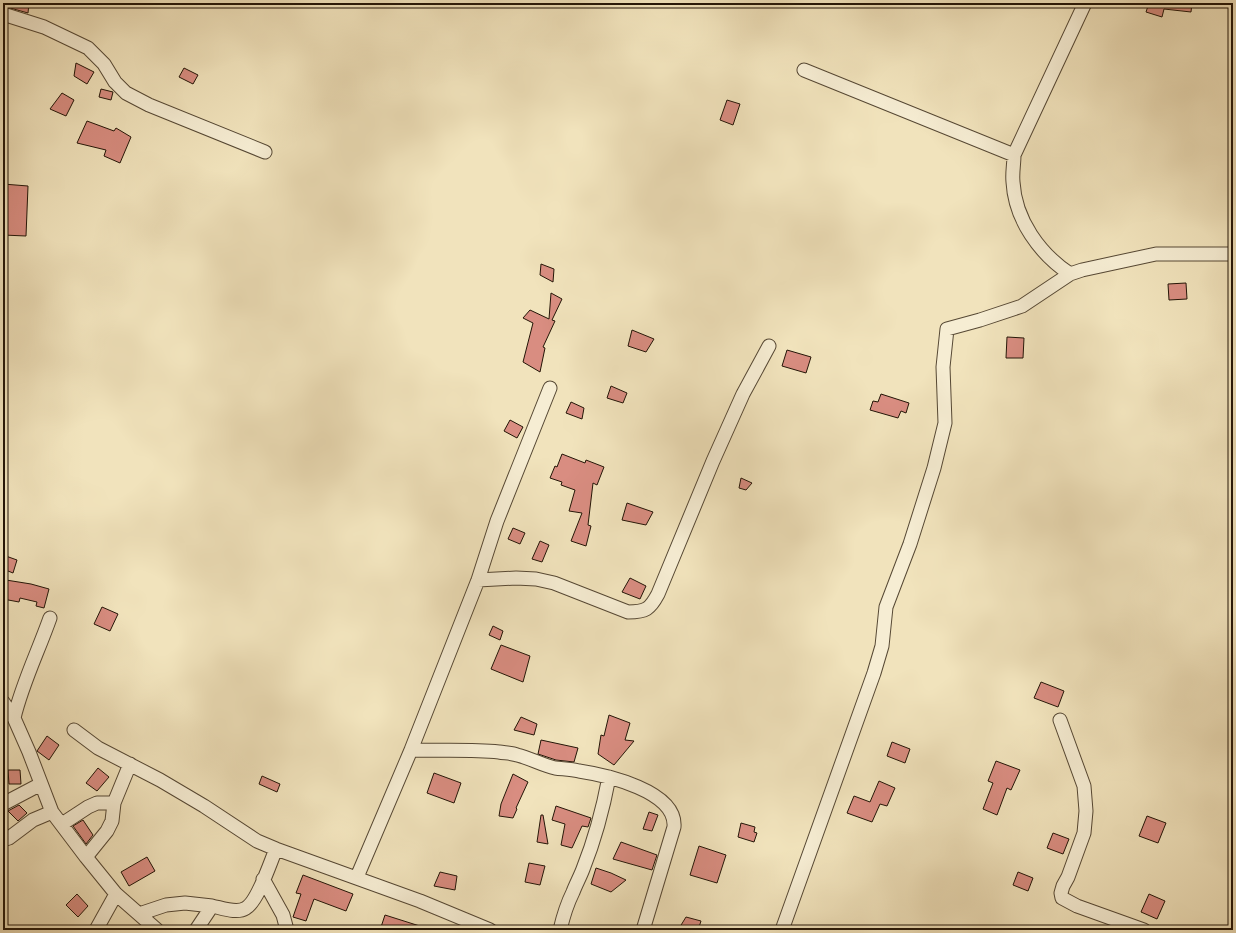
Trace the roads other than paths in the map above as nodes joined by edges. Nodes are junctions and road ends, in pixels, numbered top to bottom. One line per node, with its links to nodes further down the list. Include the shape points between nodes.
1 (1085, 3): 5 (street)
2 (3, 14): 4 (street, via 44,27 88,48 126,93)
3 (804, 70): 5 (street)
4 (264, 152)
5 (1014, 155): 7 (street, via 1012,182 1017,208 1035,242 1056,265)
6 (1233, 254): 7 (street, via 1156,254)
7 (1070, 274): 39 (street, via 1022,306 947,329 943,368 945,423 934,468 910,544 886,607 882,646 874,673)
8 (769, 346): 10 (street, via 743,394 651,606 640,612 628,612 554,583 536,579)
9 (550, 388): 10 (street, via 497,521)
10 (478, 580): 16 (street)
11 (50, 618): 13 (street, via 19,698)
12 (3, 702): 13 (street)
13 (14, 718): 19 (street)
14 (1060, 720): 40 (street, via 1084,786 1086,811 1084,833 1063,886 1062,898)
15 (74, 730): 17 (street, via 98,748)
16 (411, 750): 18 (street, via 499,752 518,755 555,768); 27 (street)
17 (130, 764): 20 (street); 25 (street, via 204,806 257,841)
18 (609, 777): 37 (street, via 596,833); 38 (street, via 649,793 664,804 675,820)
19 (41, 784): 21 (street); 22 (street)
20 (114, 802): 23 (street, via 97,803); 26 (street, via 112,821)
21 (3, 804)
22 (52, 812): 23 (street); 24 (street, via 33,820)
23 (62, 824): 26 (street)
24 (5, 842)
25 (276, 849): 27 (street); 28 (street)
26 (86, 857): 29 (street)
27 (357, 877): 36 (street)
28 (263, 879): 30 (street, via 254,900 245,909 233,910); 35 (street, via 283,915)
29 (116, 894): 31 (street); 32 (street)
30 (212, 906): 31 (street, via 186,903 166,905); 34 (street)
31 (140, 914): 33 (street)
32 (96, 930)
33 (157, 930)
34 (196, 930)
35 (287, 930)
36 (490, 930)
37 (560, 930)
38 (643, 930)
39 (782, 930)
40 (1144, 930)

